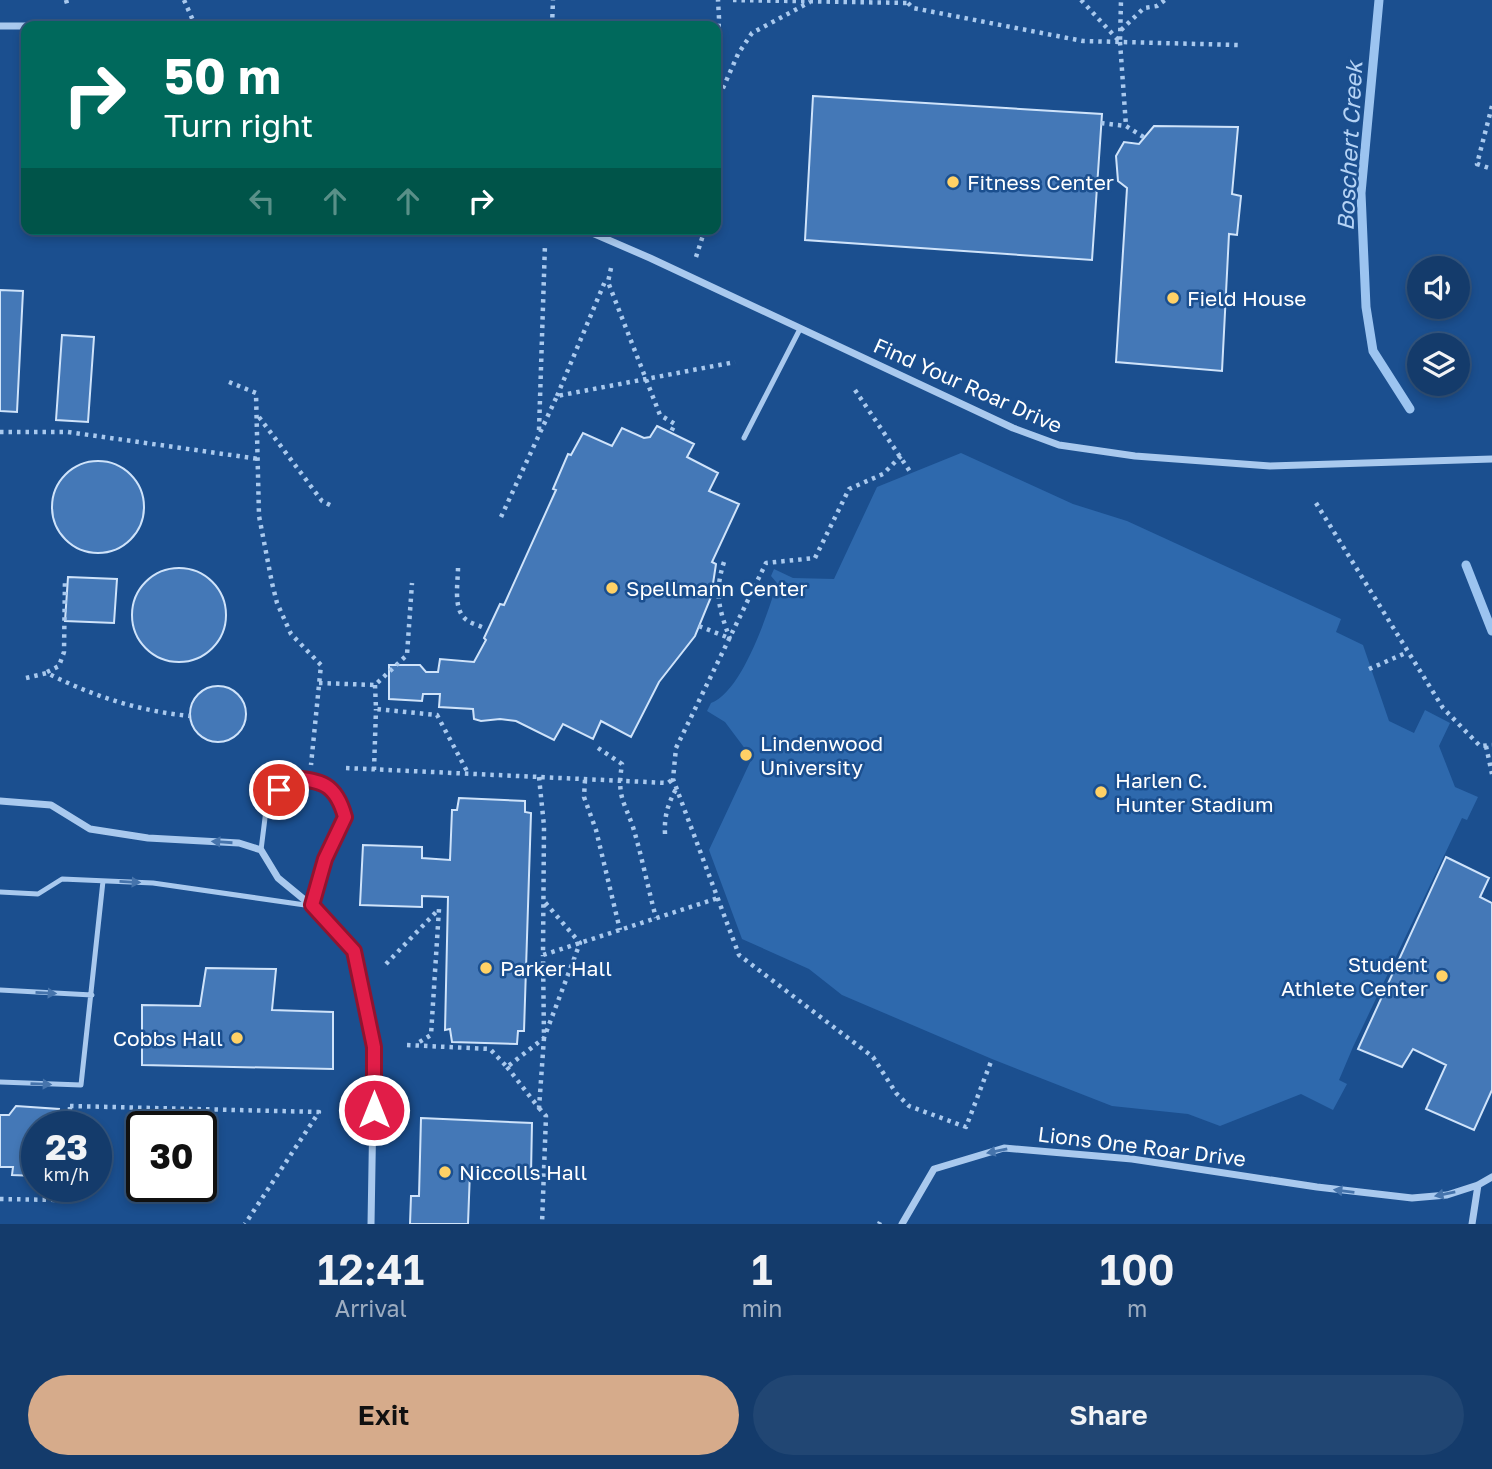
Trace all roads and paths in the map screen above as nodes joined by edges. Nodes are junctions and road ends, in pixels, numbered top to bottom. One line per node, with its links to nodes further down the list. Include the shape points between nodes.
1 (66, 0): 11 (path)
2 (185, 0): 12 (path)
3 (553, 0): 13 (path)
4 (718, 0): 14 (path)
5 (733, 0): 9 (path)
6 (1081, 0): 18 (path)
7 (1121, 0): 17 (path)
8 (1165, 0): 17 (path, via 1144,8)
9 (811, 2): 10 (path); 20 (path, via 752,33)
10 (908, 2): 18 (path, via 913,8 1061,38)
11 (68, 7)
12 (193, 21)
13 (552, 21)
14 (719, 21)
15 (0, 26): 16 (street)
16 (21, 26)
17 (1121, 31): 18 (path)
18 (1121, 42): 19 (path); 23 (path)
19 (1239, 45)
20 (721, 92)
21 (1492, 106): 25 (path, via 1477,164)
22 (1101, 123): 23 (path)
23 (1126, 126): 24 (path)
24 (1145, 138)
25 (1492, 169)
26 (597, 235): 30 (street, Find Your Roar Drive)
27 (703, 235): 29 (path)
28 (545, 244): 39 (path)
29 (696, 257)
30 (800, 328): 40 (lane); 43 (street, Find Your Roar Drive, via 1059,445 1270,466)
31 (735, 362): 32 (path)
32 (646, 379): 35 (path); 35 (path, via 608,282 611,268); 38 (path, via 660,415 675,424)
33 (229, 382): 36 (path, via 257,393)
34 (855, 390): 41 (path)
35 (557, 396): 39 (path)
36 (258, 417): 42 (path); 46 (path, via 322,501)
37 (0, 432): 42 (path, via 68,432)
38 (671, 432)
39 (539, 435): 47 (path)
40 (744, 438)
41 (901, 456): 44 (path); 54 (path, via 883,474 849,489 816,558 766,563)
42 (259, 459): 59 (path, via 259,516 277,603 291,634 321,665)
43 (1492, 459)
44 (911, 473)
45 (1316, 503): 55 (path)
46 (332, 506)
47 (500, 517)
48 (724, 562): 54 (path, via 717,604)
49 (458, 568): 53 (path, via 461,614)
50 (65, 579): 57 (path, via 64,653 59,666)
51 (412, 583): 60 (path, via 407,655)
52 (699, 626): 54 (path)
53 (482, 627)
54 (730, 639): 72 (path, via 676,748)
55 (1408, 652): 56 (path); 63 (path, via 1443,708 1480,746)
56 (1369, 669)
57 (47, 673): 58 (path); 62 (path, via 125,705)
58 (26, 678)
59 (319, 683): 60 (path); 70 (path)
60 (375, 685): 61 (path)
61 (376, 709): 66 (path); 67 (path, via 437,715)
62 (190, 716)
63 (1489, 746): 68 (path)
64 (598, 748): 73 (path, via 622,764)
65 (346, 768): 66 (path)
66 (374, 770): 67 (path)
67 (469, 774): 69 (path)
68 (1492, 774)
69 (540, 777): 71 (path); 81 (path)
70 (310, 779): 77 (lane, via 290,778 267,802); 82 (lane, via 340,799 345,817 325,859)
71 (585, 779): 73 (path); 84 (path, via 584,797)
72 (673, 779): 73 (path, via 668,783); 74 (path)
73 (620, 781): 83 (path, via 621,801)
74 (677, 788): 76 (path, via 668,804); 80 (path)
75 (0, 801): 77 (street, one-way to 75, via 90,829 51,805)
76 (666, 834)
77 (261, 850): 82 (street, via 278,878)
78 (103, 881): 79 (lane, via 62,879 38,894); 82 (lane, one-way to 82, via 153,883); 89 (lane)
79 (0, 892)
80 (718, 898): 83 (path); 93 (path, via 739,955 873,1057 909,1106 966,1128)
81 (543, 899): 85 (path); 86 (path)
82 (312, 905): 105 (street, via 354,951 374,1047)
83 (656, 918): 84 (path)
84 (620, 930): 85 (path)
85 (580, 943): 86 (path); 90 (path)
86 (543, 955): 90 (path)
87 (386, 964): 92 (path, via 439,909 431,1035)
88 (0, 990): 89 (lane, one-way to 89)
89 (92, 995): 96 (lane, via 82,1085)
90 (544, 1038): 94 (path); 98 (path)
91 (407, 1045): 92 (path)
92 (415, 1045): 94 (path, via 489,1049)
93 (992, 1059)
94 (507, 1067): 98 (path)
95 (0, 1082): 96 (lane, one-way to 96)
96 (72, 1085): 97 (path)
97 (70, 1106): 99 (path); 104 (path, via 319,1112)
98 (539, 1108): 106 (path, via 547,1116)
99 (70, 1111)
100 (1492, 1177): 101 (street, Lions One Roar Drive)
101 (1478, 1185): 107 (street, Lions One Roar Drive, one-way to 107, via 1447,1195 1412,1198 1132,1158 1004,1148 933,1169); 108 (street)
102 (0, 1199): 103 (path)
103 (21, 1199)
104 (245, 1224)
105 (371, 1224)
106 (542, 1224)
107 (902, 1224)
108 (1472, 1224)

